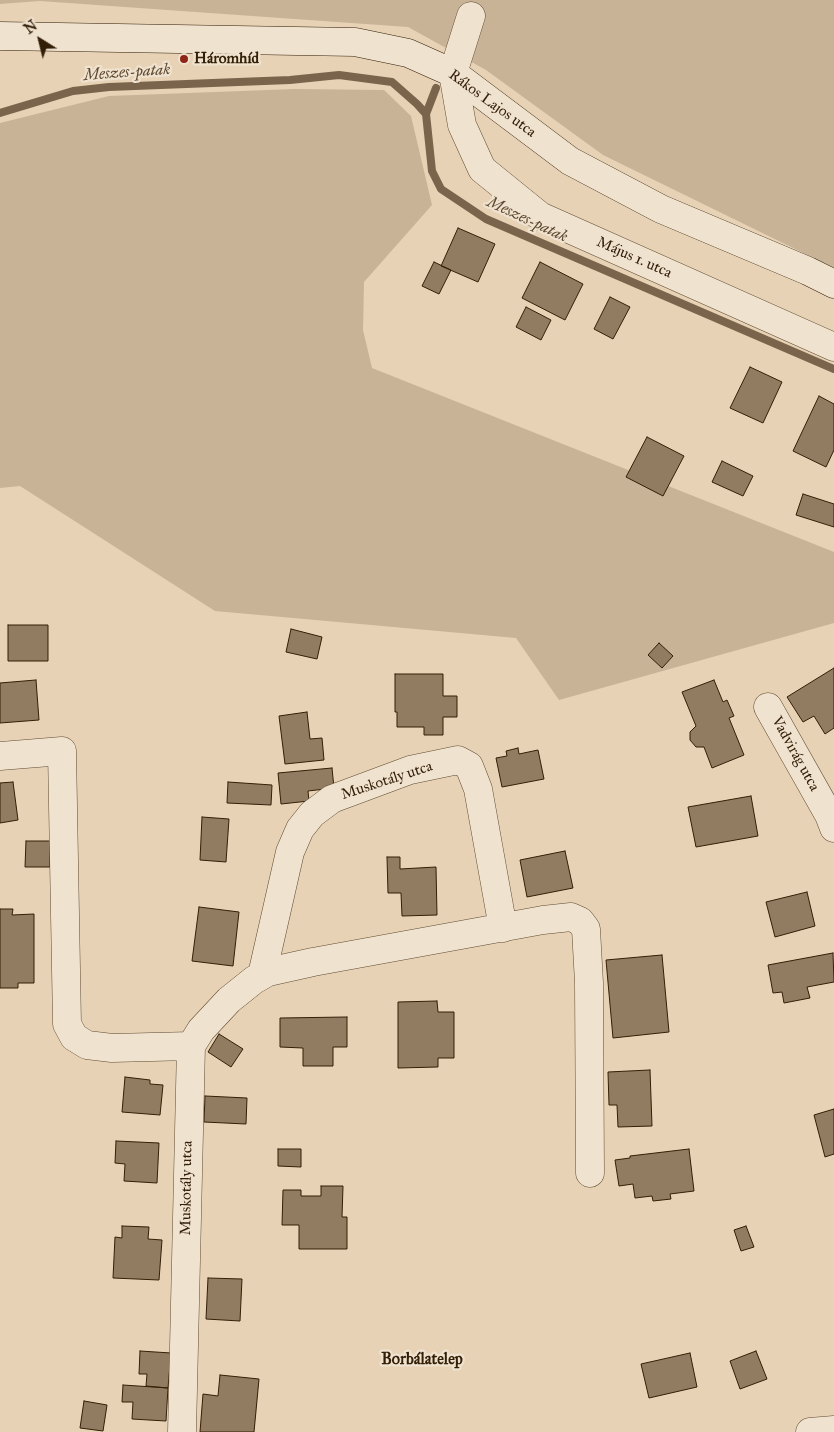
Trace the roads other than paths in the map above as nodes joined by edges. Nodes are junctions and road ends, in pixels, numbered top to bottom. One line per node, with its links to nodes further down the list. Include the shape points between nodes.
1 (471, 16): 3 (street, Május 1. utca)
2 (0, 36): 3 (street, Rákos Lajos utca, via 355,42 408,53)
3 (453, 73): 4 (street, Rákos Lajos utca, via 570,161 661,210); 5 (street, Május 1. utca, via 462,126 482,169 540,216)
4 (834, 284)
5 (834, 347)
6 (768, 707): 8 (street, Vadvirág utca)
7 (0, 756): 11 (street, via 62,751 67,1024 74,1037 87,1045 112,1048)
8 (834, 828)
9 (503, 928): 10 (street, via 313,962); 10 (street, Muskotály utca, via 478,789 469,766 458,760 410,770 332,799 312,814 300,829 290,852); 12 (street, via 571,917 586,929)
10 (262, 975): 11 (street, via 229,1000)
11 (190, 1046): 14 (street, Muskotály utca)
12 (590, 1172)
13 (834, 1430): 15 (street)
14 (182, 1432)
15 (810, 1432)

